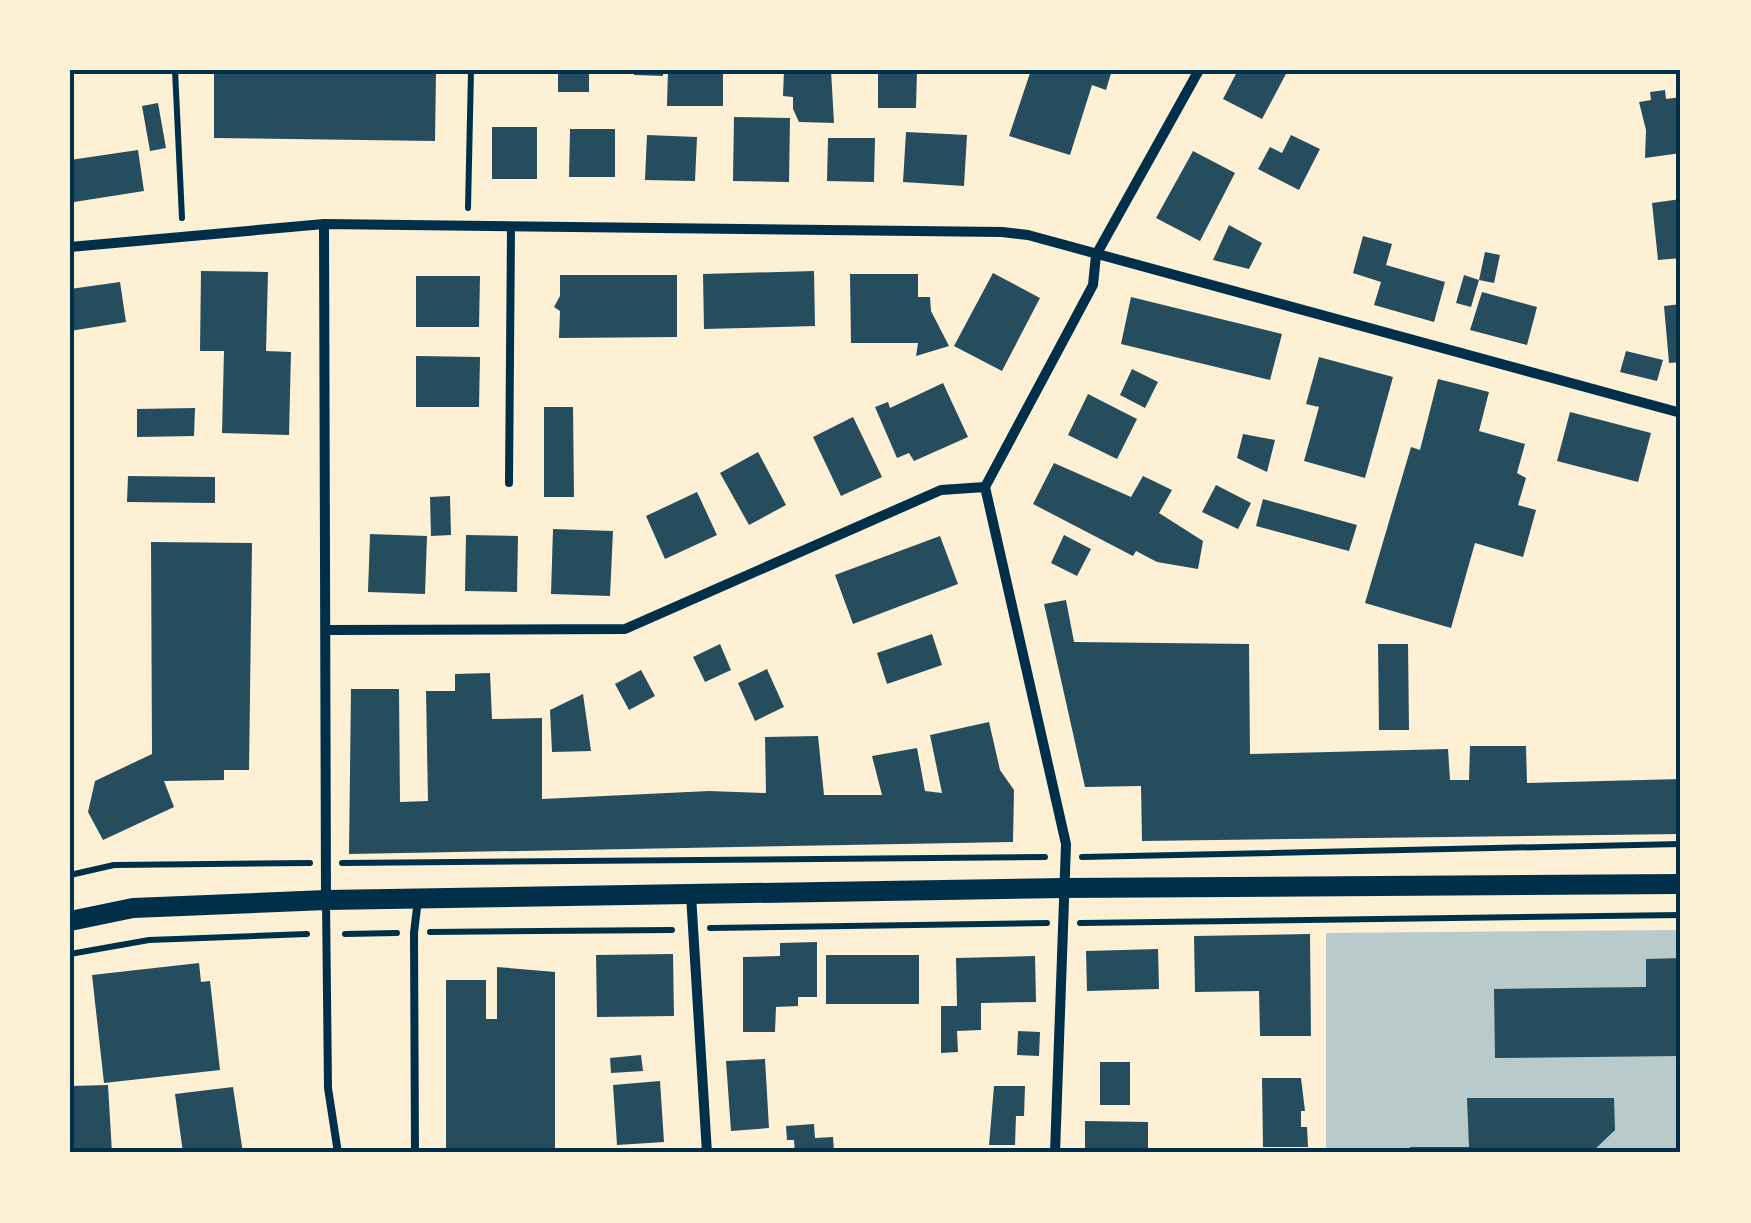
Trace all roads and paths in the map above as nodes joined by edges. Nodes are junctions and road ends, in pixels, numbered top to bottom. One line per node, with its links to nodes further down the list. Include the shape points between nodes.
1 (175, 70): 7 (path)
2 (471, 70): 5 (path)
3 (1198, 70): 9 (street)
4 (324, 224): 5 (street); 7 (street); 13 (street)
5 (467, 229): 6 (street)
6 (510, 230): 9 (street, via 1002,232); 11 (lane)
7 (183, 235): 8 (street)
8 (70, 247)
9 (1096, 255): 10 (street); 12 (street, via 1092,285)
10 (1681, 413)
11 (510, 483)
12 (985, 487): 13 (street, via 941,490 625,628); 15 (street)
13 (328, 630): 16 (street)
14 (1681, 844): 15 (path)
15 (1066, 857): 16 (path); 19 (street)
16 (326, 863): 17 (path, via 114,865); 22 (street)
17 (70, 875)
18 (1681, 884): 19 (main road)
19 (1062, 888): 20 (main road); 25 (street)
20 (691, 895): 21 (main road); 26 (street)
21 (418, 899): 22 (main road); 27 (lane)
22 (326, 900): 24 (main road, via 133,908); 28 (lane)
23 (1681, 915): 25 (path)
24 (70, 922)
25 (1062, 923): 26 (path); 33 (street)
26 (693, 929): 27 (path); 32 (street)
27 (414, 933): 28 (path); 31 (lane)
28 (326, 934): 29 (path, via 149,940); 30 (lane, via 328,1088)
29 (70, 954)
30 (338, 1153)
31 (415, 1153)
32 (707, 1153)
33 (1056, 1153)

